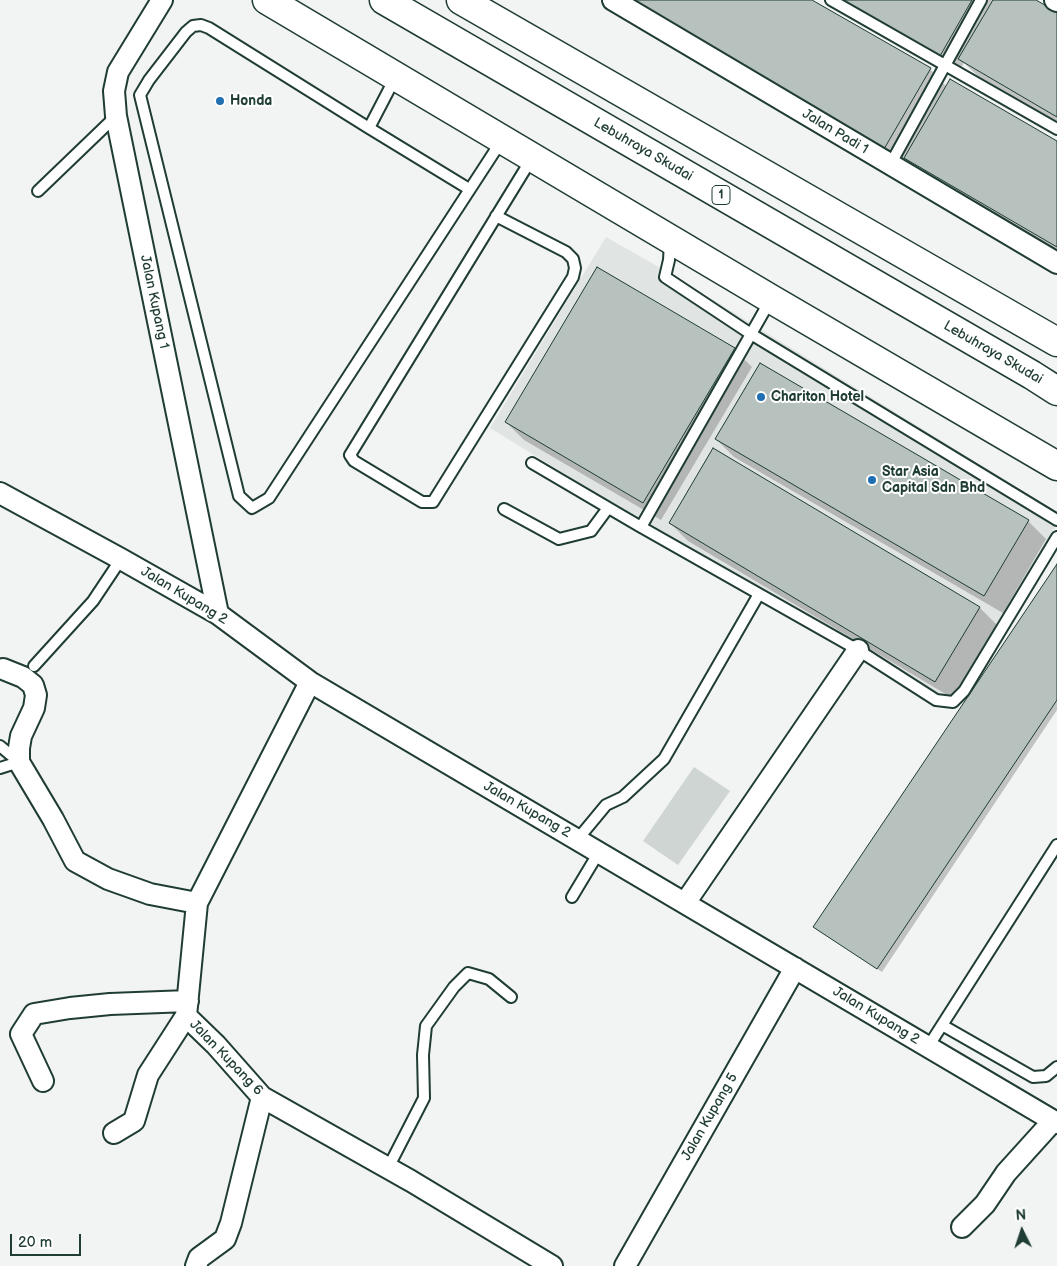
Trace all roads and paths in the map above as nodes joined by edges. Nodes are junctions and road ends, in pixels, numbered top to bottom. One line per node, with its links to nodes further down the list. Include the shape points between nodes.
1 (162, 0): 10 (street, Jalan Kupang 1, via 118,72 114,91)
2 (268, 0): 9 (main road)
3 (384, 0): 24 (main road, Lebuhraya Skudai / 1)
4 (461, 0): 23 (main road)
5 (613, 0): 15 (street, Jalan Padi 1)
6 (831, 0): 8 (lane)
7 (981, 0): 8 (lane)
8 (944, 65): 12 (lane); 15 (lane)
9 (397, 76): 11 (lane); 13 (main road)
10 (116, 116): 17 (lane); 35 (street, Jalan Kupang 1)
11 (369, 128): 16 (lane); 16 (lane, via 201,25 186,32 140,95 239,496 252,508 269,498)
12 (1057, 129)
13 (502, 139): 14 (main road); 16 (lane)
14 (532, 157): 18 (lane); 19 (main road)
15 (890, 165): 20 (street, Jalan Padi 1)
16 (469, 189)
17 (38, 191)
18 (496, 216): 18 (lane, via 350,455 354,461 422,502 433,502 573,277 573,259 566,252)
19 (670, 239): 21 (main road); 22 (lane, via 665,277)
20 (1057, 263)
21 (771, 299): 22 (lane); 26 (main road)
22 (750, 334): 30 (lane); 31 (lane)
23 (1057, 342)
24 (1057, 391)
25 (532, 463): 28 (lane)
26 (1057, 466)
27 (0, 493): 33 (street, Jalan Kupang 2)
28 (608, 508): 29 (lane, via 591,531 559,539); 31 (lane)
29 (504, 509)
30 (1057, 520)
31 (641, 527): 34 (lane)
32 (1057, 537): 36 (lane, via 964,691 953,702 936,700)
33 (121, 559): 35 (street, Jalan Kupang 2); 37 (lane, via 93,601)
34 (759, 594): 36 (lane); 42 (lane, via 664,758 623,798 606,805)
35 (218, 614): 39 (street, Jalan Kupang 2)
36 (858, 650): 47 (street)
37 (34, 666)
38 (3, 669): 41 (street, via 33,685 36,695 34,708)
39 (310, 682): 42 (street, Jalan Kupang 2); 46 (street, Jalan Kupang 6)
40 (0, 746): 41 (lane)
41 (9, 765): 46 (street, via 54,819 75,860 108,879 150,894)
42 (577, 840): 44 (street, Jalan Kupang 2)
43 (1057, 845): 51 (lane)
44 (598, 852): 45 (lane); 47 (street, Jalan Kupang 2)
45 (572, 897)
46 (197, 903): 50 (street, Jalan Kupang 6)
47 (685, 903): 48 (street, Jalan Kupang 2)
48 (795, 968): 52 (street, Jalan Kupang 2); 62 (street, Jalan Kupang 5)
49 (511, 997): 58 (lane, via 489,979 468,973 454,987 426,1026 424,1098)
50 (187, 1008): 54 (street, via 110,1004 34,1014 21,1034); 55 (street, Jalan Kupang 6); 57 (street, via 148,1075 134,1121)
51 (942, 1025): 52 (lane); 53 (lane, via 1033,1078 1046,1076)
52 (928, 1047): 56 (street, Jalan Kupang 2)
53 (1057, 1067)
54 (43, 1081)
55 (262, 1097): 58 (street, Jalan Kupang 6); 60 (street, via 231,1223 224,1239 200,1258)
56 (1055, 1122): 59 (street, via 1006,1173 985,1204)
57 (114, 1133)
58 (388, 1168): 61 (street, Jalan Kupang 6)
59 (962, 1227)
60 (196, 1266)
61 (552, 1266)
62 (625, 1266)

